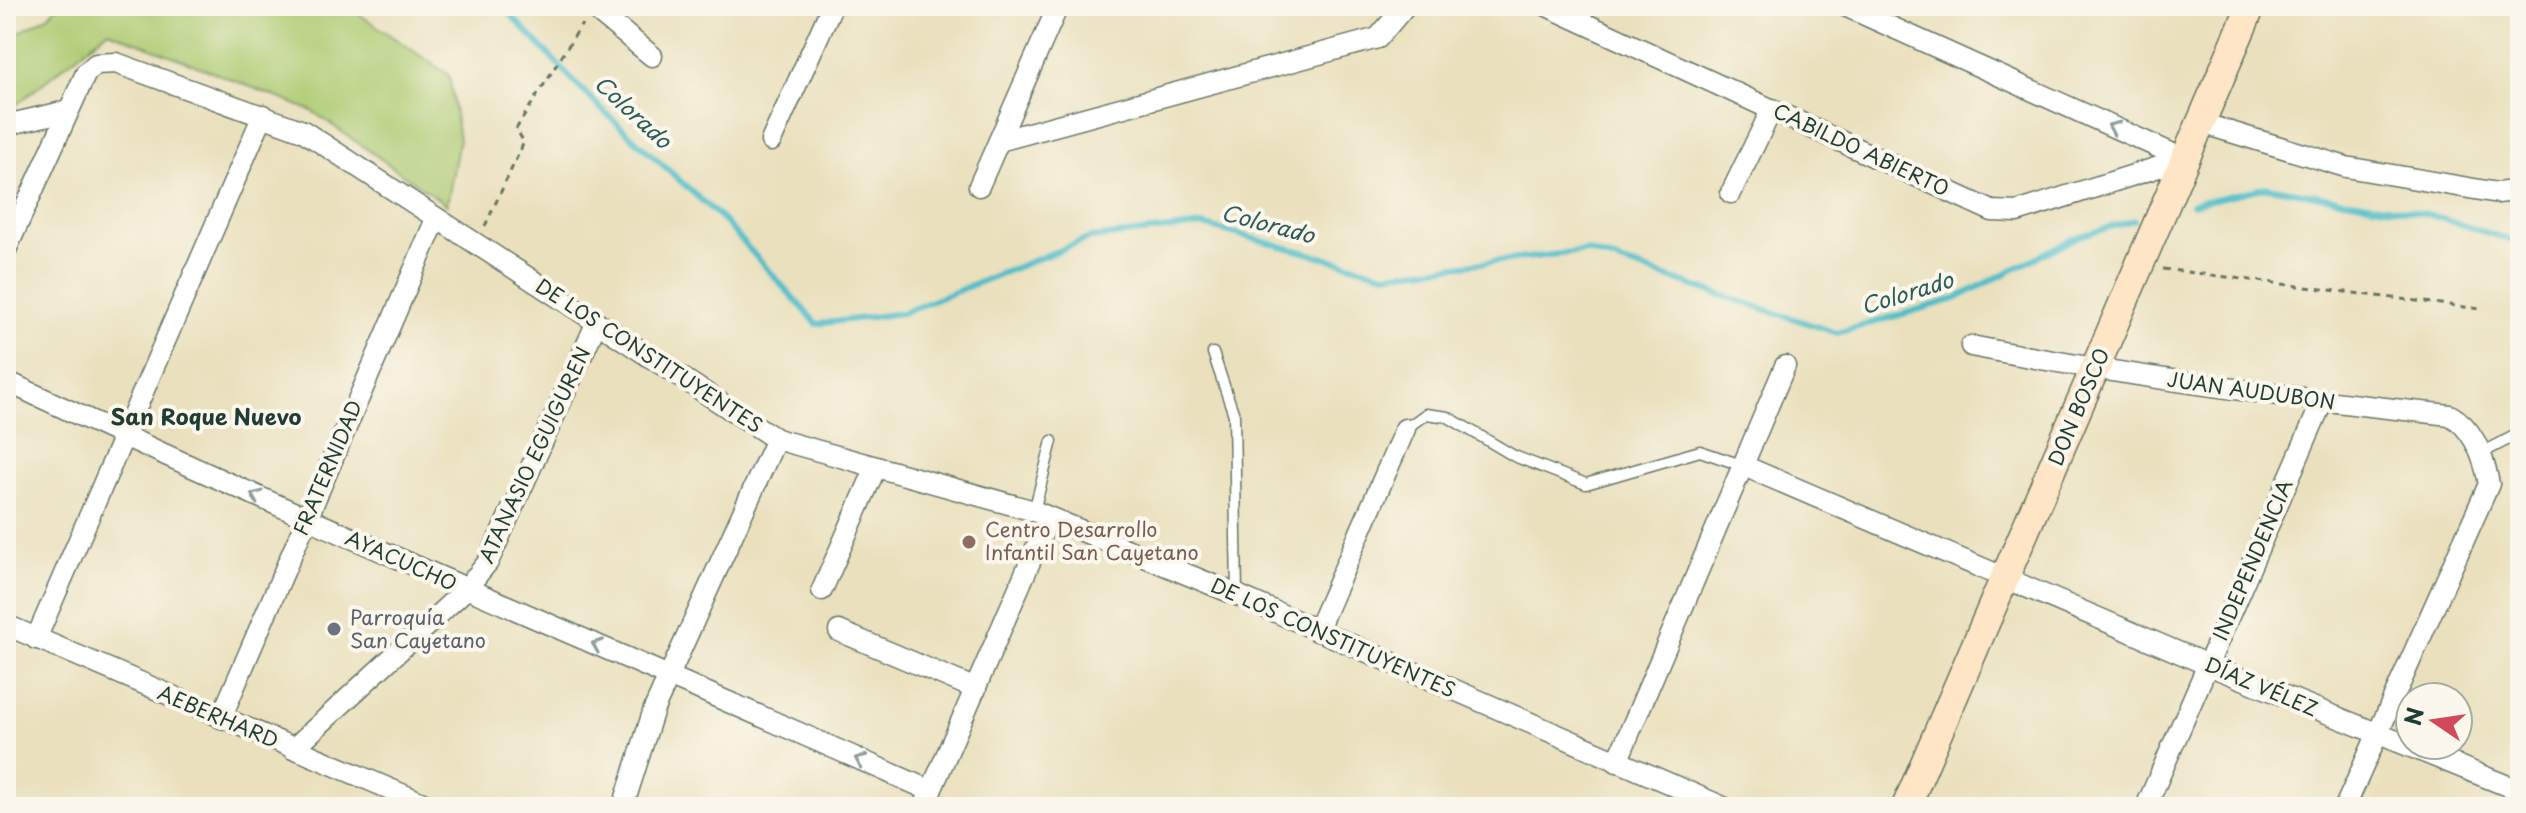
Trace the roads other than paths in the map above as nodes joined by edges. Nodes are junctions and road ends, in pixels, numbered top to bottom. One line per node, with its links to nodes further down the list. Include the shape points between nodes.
1 (832, 6): 14 (street)
2 (1058, 6): 15 (street)
3 (1404, 6): 15 (street, via 1378,38)
4 (1547, 6): 9 (street, CABILDO ABIERTO)
5 (1845, 6): 16 (street, one-way to 5)
6 (2251, 6): 12 (main road, DON BOSCO)
7 (591, 8): 8 (street)
8 (652, 56)
9 (1772, 109): 16 (street, CABILDO ABIERTO, via 1992,211 2017,212); 19 (street)
10 (67, 111): 11 (street, DE LOS CONSTITUYENTES, via 86,73 96,64 116,63); 13 (street); 21 (street, DE LOS CONSTITUYENTES)
11 (263, 115): 20 (street, DE LOS CONSTITUYENTES, via 303,131); 31 (street)
12 (2201, 123): 16 (main road, DON BOSCO); 18 (street, via 2346,167 2498,193)
13 (6, 125)
14 (771, 141)
15 (999, 141): 17 (street)
16 (2184, 159): 26 (main road, DON BOSCO)
17 (979, 186)
18 (2516, 186)
19 (1731, 193)
20 (436, 219): 22 (street, DE LOS CONSTITUYENTES); 38 (street, FRATERNIDAD)
21 (6, 250)
22 (597, 322): 32 (street, DE LOS CONSTITUYENTES); 40 (street, ATANASIO EGUIGUREN, via 488,562)
23 (1971, 346): 26 (street, JUAN AUDUBON)
24 (1213, 353): 42 (lane, via 1234,415)
25 (1785, 366): 35 (street)
26 (2094, 370): 28 (street, JUAN AUDUBON); 39 (main road, DON BOSCO)
27 (6, 381): 31 (street, AYACUCHO)
28 (2322, 402): 34 (street, JUAN AUDUBON, via 2450,415 2465,424); 47 (street, INDEPENDENCIA)
29 (1405, 429): 35 (lane, via 1426,414 1448,417 1514,456 1586,484 1700,451); 44 (street)
30 (2520, 433): 34 (lane)
31 (124, 437): 38 (street, AYACUCHO, one-way to 31); 46 (street)
32 (776, 439): 36 (street, DE LOS CONSTITUYENTES); 48 (street)
33 (1052, 441): 37 (lane)
34 (2480, 454): 51 (street, JUAN AUDUBON, via 2489,484)
35 (1744, 466): 39 (street, DÍAZ VÉLEZ); 53 (street)
36 (876, 467): 37 (street, DE LOS CONSTITUYENTES); 41 (street)
37 (1042, 515): 42 (street, DE LOS CONSTITUYENTES); 49 (street)
38 (306, 518): 40 (street, AYACUCHO); 50 (street, FRATERNIDAD)
39 (2006, 576): 47 (street, DÍAZ VÉLEZ); 59 (main road, DON BOSCO)
40 (465, 590): 48 (street, AYACUCHO, one-way to 40); 52 (street, ATANASIO EGUIGUREN)
41 (822, 590)
42 (1237, 595): 44 (street, DE LOS CONSTITUYENTES)
43 (839, 631): 49 (street)
44 (1317, 631): 53 (street, DE LOS CONSTITUYENTES)
45 (9, 634): 46 (street, AEBERHARD)
46 (36, 639): 50 (street, AEBERHARD)
47 (2208, 665): 51 (street, DÍAZ VÉLEZ); 60 (street, INDEPENDENCIA)
48 (669, 674): 55 (street, AYACUCHO, one-way to 48); 57 (street)
49 (976, 689): 55 (street)
50 (221, 718): 52 (street, AEBERHARD)
51 (2375, 734): 54 (street, DÍAZ VÉLEZ); 61 (street)
52 (293, 749): 56 (street, AEBERHARD)
53 (1617, 762): 58 (street, DE LOS CONSTITUYENTES)
54 (2520, 791)
55 (928, 799)
56 (432, 807)
57 (623, 807)
58 (1723, 807)
59 (1906, 807)
60 (2146, 807)
61 (2345, 807)

